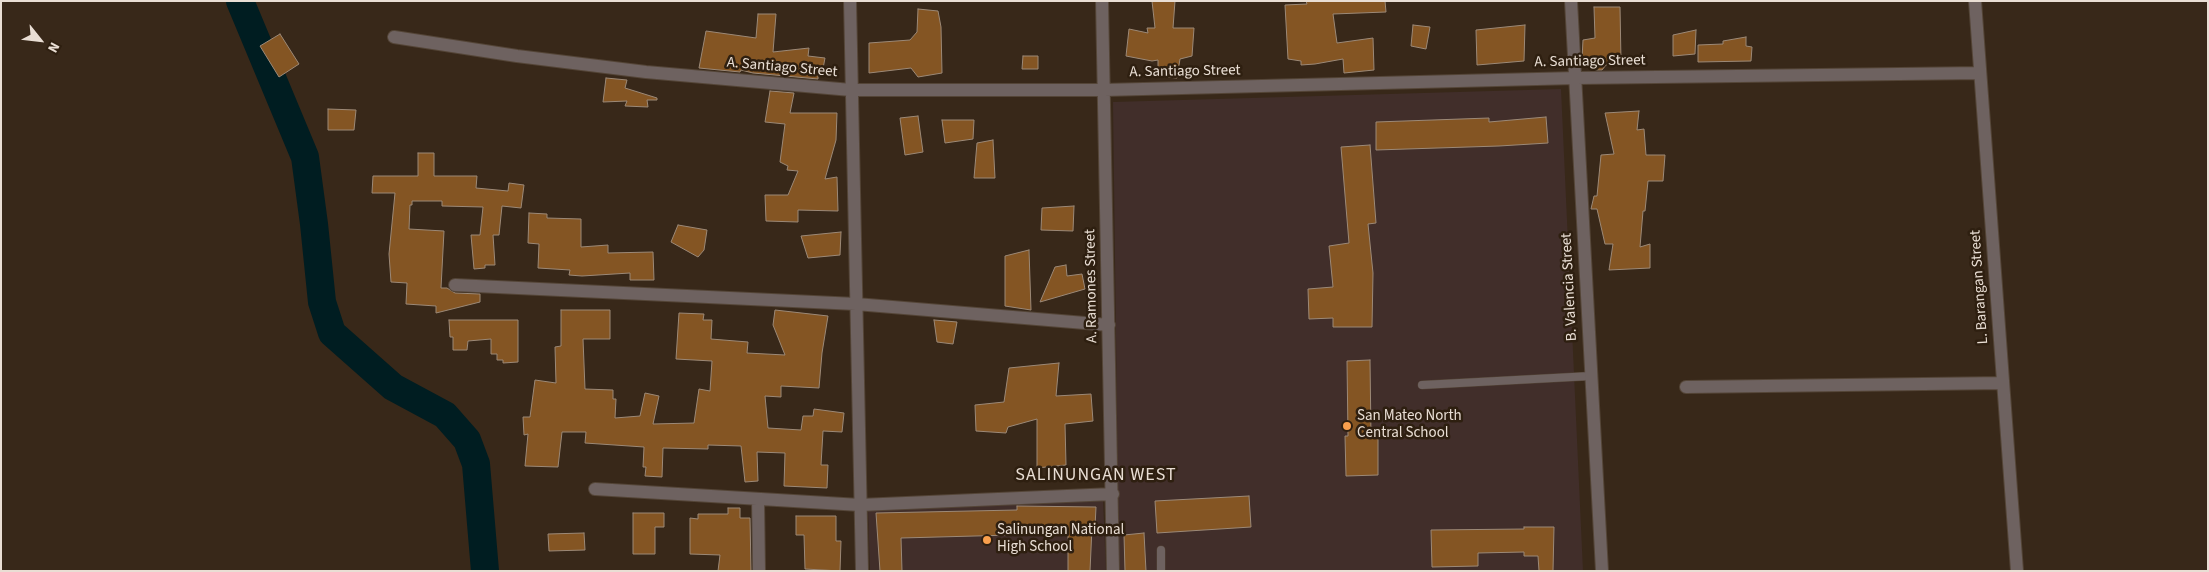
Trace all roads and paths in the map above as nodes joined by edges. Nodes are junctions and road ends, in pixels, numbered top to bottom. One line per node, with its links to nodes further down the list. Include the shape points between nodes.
1 (850, 1): 8 (street)
2 (1102, 1): 9 (street, A. Ramones Street)
3 (1572, 1): 7 (street, B. Valencia Street)
4 (1975, 1): 6 (street, L. Barangan Street)
5 (394, 37): 8 (street, A. Santiago Street, via 636,71)
6 (1980, 73): 7 (street, A. Santiago Street); 14 (street, L. Barangan Street)
7 (1576, 78): 9 (street, A. Santiago Street); 13 (street, B. Valencia Street)
8 (851, 90): 9 (street, A. Santiago Street); 11 (street)
9 (1104, 90): 12 (street, A. Ramones Street)
10 (455, 285): 11 (street)
11 (856, 304): 12 (street); 20 (street)
12 (1109, 325): 18 (street, A. Ramones Street)
13 (1591, 376): 15 (lane); 26 (street, B. Valencia Street)
14 (2003, 383): 16 (street); 27 (street, L. Barangan Street)
15 (1422, 385)
16 (1686, 387)
17 (595, 489): 19 (street)
18 (1113, 494): 20 (street); 24 (street, A. Ramones Street)
19 (758, 499): 20 (street); 22 (street)
20 (860, 505): 23 (street)
21 (1161, 550): 25 (lane)
22 (759, 571)
23 (862, 571)
24 (1113, 571)
25 (1161, 571)
26 (1602, 571)
27 (2017, 571)

